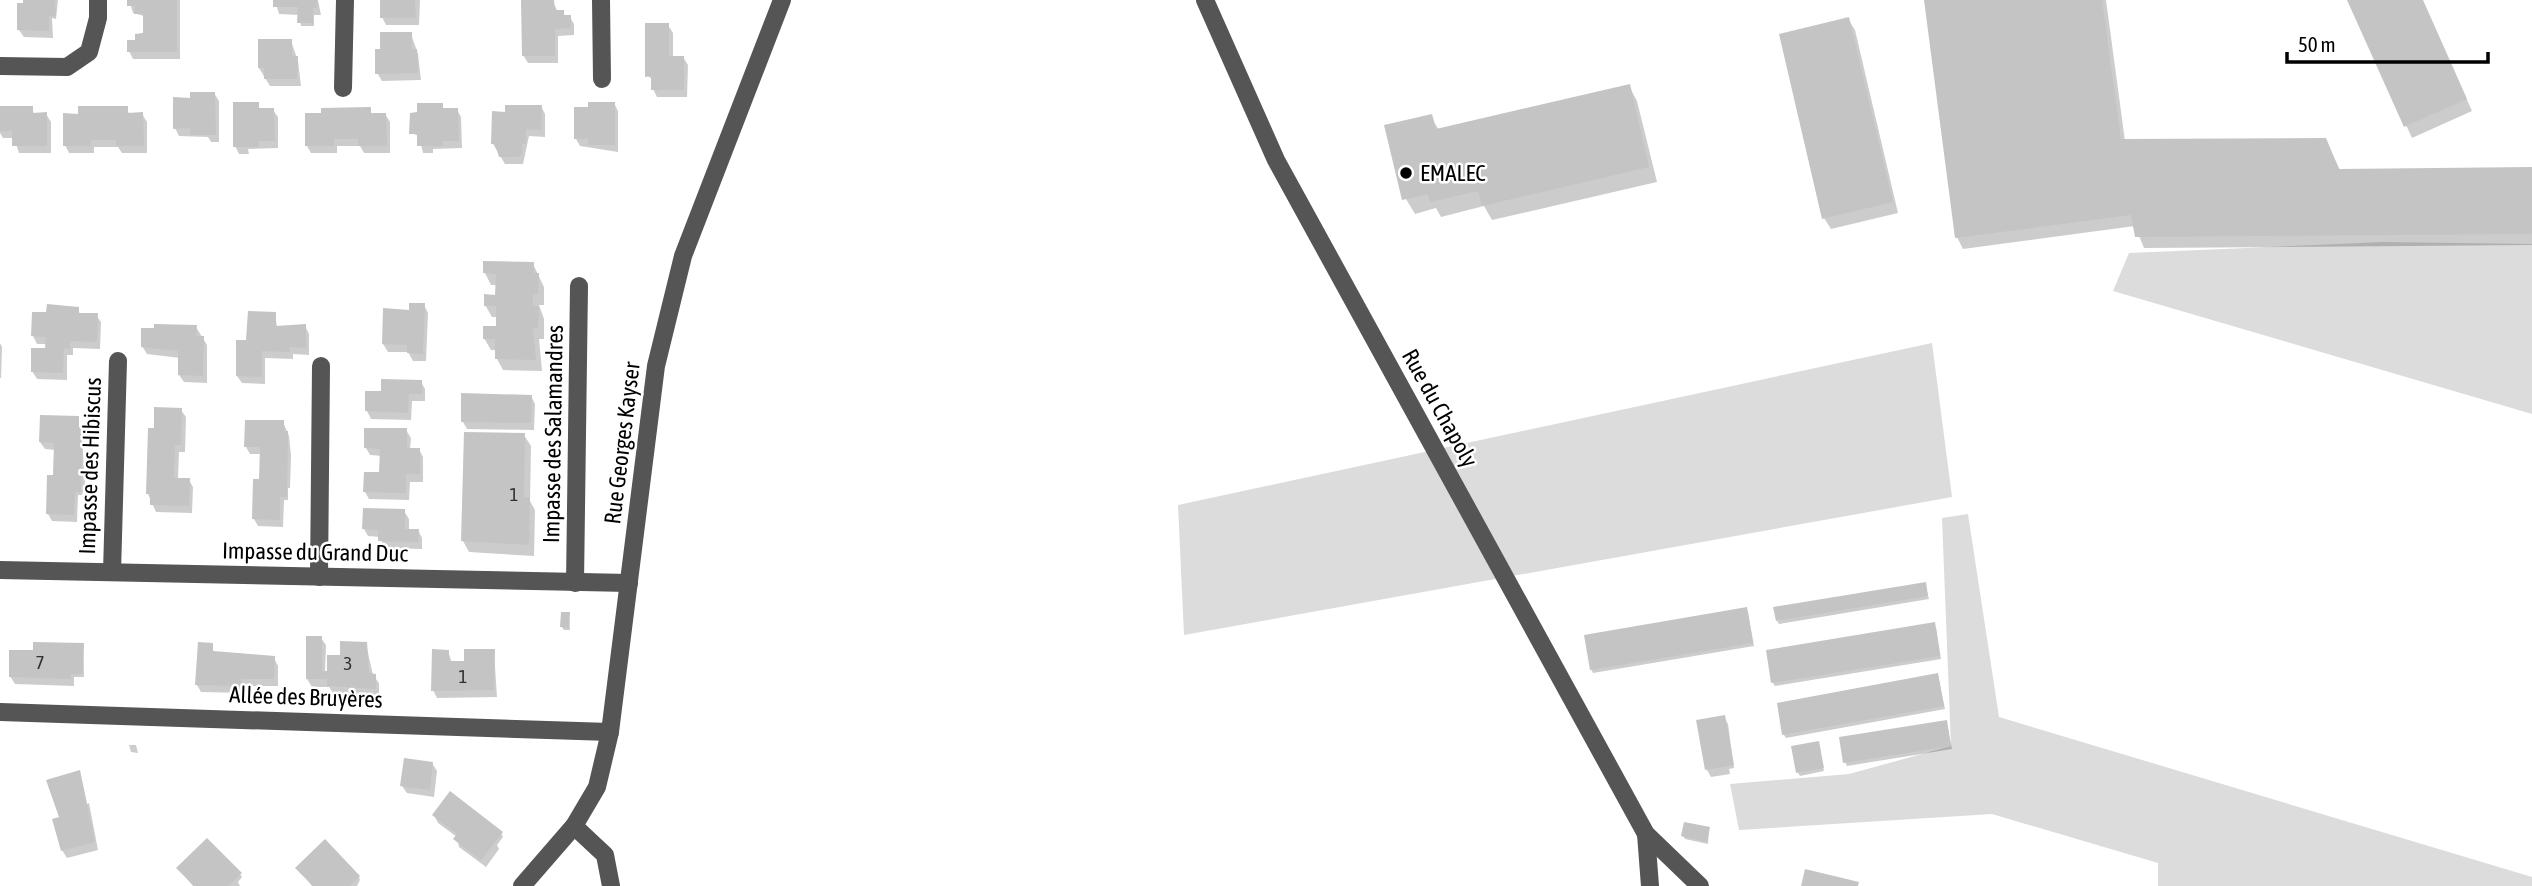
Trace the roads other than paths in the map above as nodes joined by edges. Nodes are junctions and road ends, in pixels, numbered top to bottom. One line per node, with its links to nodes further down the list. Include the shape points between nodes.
1 (98, 0): 6 (street, via 89,52 67,67)
2 (345, 0): 8 (street)
3 (601, 0): 7 (street)
4 (782, 0): 16 (street, Rue Georges Kayser, via 683,256 656,366)
5 (1205, 0): 20 (street, Rue du Chapoly, via 1276,160)
6 (0, 66)
7 (602, 79)
8 (343, 88)
9 (579, 286): 15 (street, Impasse des Salamandres)
10 (118, 361): 13 (street, Impasse des Hibiscus)
11 (321, 366): 14 (street)
12 (0, 570): 13 (street, Impasse du Grand Duc)
13 (112, 572): 14 (street, Impasse du Grand Duc)
14 (319, 577): 15 (street, Impasse du Grand Duc)
15 (575, 583): 16 (street, Impasse du Grand Duc)
16 (629, 583): 18 (street, Rue Georges Kayser)
17 (0, 712): 18 (street, Allée des Bruyères)
18 (610, 732): 19 (street, Rue Georges Kayser, via 597,787)
19 (574, 826): 21 (street, Rue Georges Kayser); 22 (street, via 605,855)
20 (1646, 834): 23 (street, Rue du Chapoly); 24 (street, Rue du Chapoly)
21 (522, 886)
22 (611, 886)
23 (1650, 886)
24 (1700, 886)

